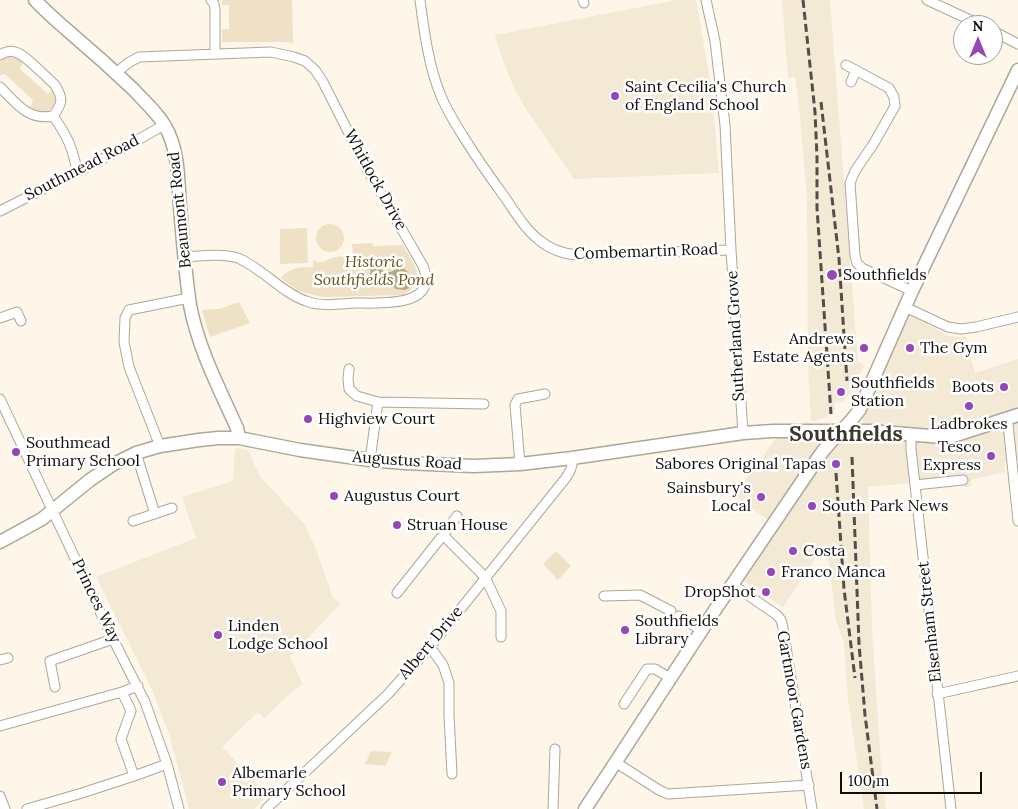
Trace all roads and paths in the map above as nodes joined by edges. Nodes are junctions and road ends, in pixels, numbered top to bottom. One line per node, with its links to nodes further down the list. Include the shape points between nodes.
1 (35, 0): 14 (street, Beaumont Road)
2 (211, 0): 9 (street, via 215,10)
3 (420, 0): 21 (street, Combemartin Road, via 435,78 448,111 498,188 540,241 556,251 578,256)
4 (706, 0): 21 (street, Sutherland Grove, via 715,41 725,125)
5 (927, 0): 6 (street)
6 (959, 15)
7 (1003, 36): 8 (street)
8 (1018, 44)
9 (215, 54): 14 (street, Whitlock Drive, via 139,57); 22 (street, Whitlock Drive, via 271,52 294,56 315,70 423,266 426,281 420,293 405,301 309,303 244,260 218,255)
10 (0, 56): 17 (street, via 14,51 22,55 55,86 61,102)
11 (846, 65): 12 (street)
12 (856, 70): 15 (street); 23 (street, via 889,88 894,106 850,183 854,256 862,268)
13 (1018, 70): 23 (street)
14 (116, 73): 18 (street, Beaumont Road)
15 (851, 82)
16 (0, 88): 17 (street, via 30,114 43,118)
17 (53, 116): 19 (street, via 67,137)
18 (164, 125): 19 (street, Southmead Road); 22 (street, Beaumont Road, via 176,154)
19 (77, 171): 20 (street, Southmead Road)
20 (0, 211)
21 (731, 250): 36 (street, Sutherland Grove)
22 (184, 257): 24 (street, Beaumont Road)
23 (912, 291): 25 (street)
24 (189, 298): 38 (street, Beaumont Road, via 198,338); 39 (street, via 129,310 126,318 124,342 129,367)
25 (905, 307): 26 (street, via 948,327 961,329); 35 (street, via 860,409)
26 (1018, 317)
27 (0, 318): 28 (street, via 17,312)
28 (21, 321)
29 (349, 369): 32 (street, via 349,389 357,396)
30 (545, 394): 43 (street, via 518,400 516,405)
31 (0, 399): 47 (street, Princes Way)
32 (378, 402): 33 (street); 42 (street)
33 (484, 404)
34 (1012, 416): 37 (street, Augustus Road, via 953,436); 50 (street)
35 (841, 431): 36 (street, Augustus Road, via 787,430); 37 (street, Augustus Road); 55 (street, via 820,455)
36 (743, 434): 41 (street, Augustus Road)
37 (910, 436): 45 (street, Elsenham Street)
38 (239, 438): 39 (street, Augustus Road); 42 (street, Augustus Road)
39 (160, 446): 40 (street, Augustus Road)
40 (136, 453): 47 (street, Augustus Road, via 90,480); 48 (street)
41 (572, 458): 43 (street, Augustus Road); 54 (street, Albert Drive, via 573,464 565,479)
42 (370, 460): 43 (street, Augustus Road, via 474,466)
43 (520, 464)
44 (963, 480): 45 (street)
45 (915, 486): 67 (street, Elsenham Street)
46 (172, 508): 48 (street)
47 (52, 511): 53 (street, Augustus Road); 60 (street, Princes Way)
48 (155, 514): 51 (street)
49 (457, 516): 52 (street)
50 (1018, 521)
51 (133, 522)
52 (443, 535): 54 (street); 56 (street)
53 (0, 542)
54 (486, 577): 59 (street, via 501,611); 61 (street, Albert Drive)
55 (733, 585): 58 (street); 75 (street, Gartmoor Gardens, via 781,620)
56 (397, 593)
57 (604, 596): 58 (street, via 640,595)
58 (702, 631): 63 (street)
59 (501, 636)
60 (113, 639): 64 (street, Princes Way); 65 (street, via 50,661)
61 (430, 647): 73 (street, via 443,665 449,683); 80 (street, Albert Drive, via 373,709)
62 (1018, 676): 67 (street)
63 (670, 678): 68 (street, via 654,669 647,669); 71 (street)
64 (138, 686): 66 (street); 72 (street, Princes Way)
65 (55, 688)
66 (122, 692): 69 (street); 74 (street, via 131,712 120,739)
67 (938, 694): 84 (street, Elsenham Street)
68 (624, 704)
69 (0, 726)
70 (555, 749): 81 (street)
71 (615, 762): 75 (street, via 668,794); 82 (street)
72 (167, 764): 74 (street); 79 (street, Princes Way)
73 (452, 774)
74 (134, 776): 78 (street)
75 (809, 785): 83 (street, Gartmoor Gardens)
76 (0, 796): 77 (street)
77 (5, 809)
78 (27, 809)
79 (179, 809)
80 (266, 809)
81 (552, 809)
82 (585, 809)
83 (812, 809)
84 (951, 809)

